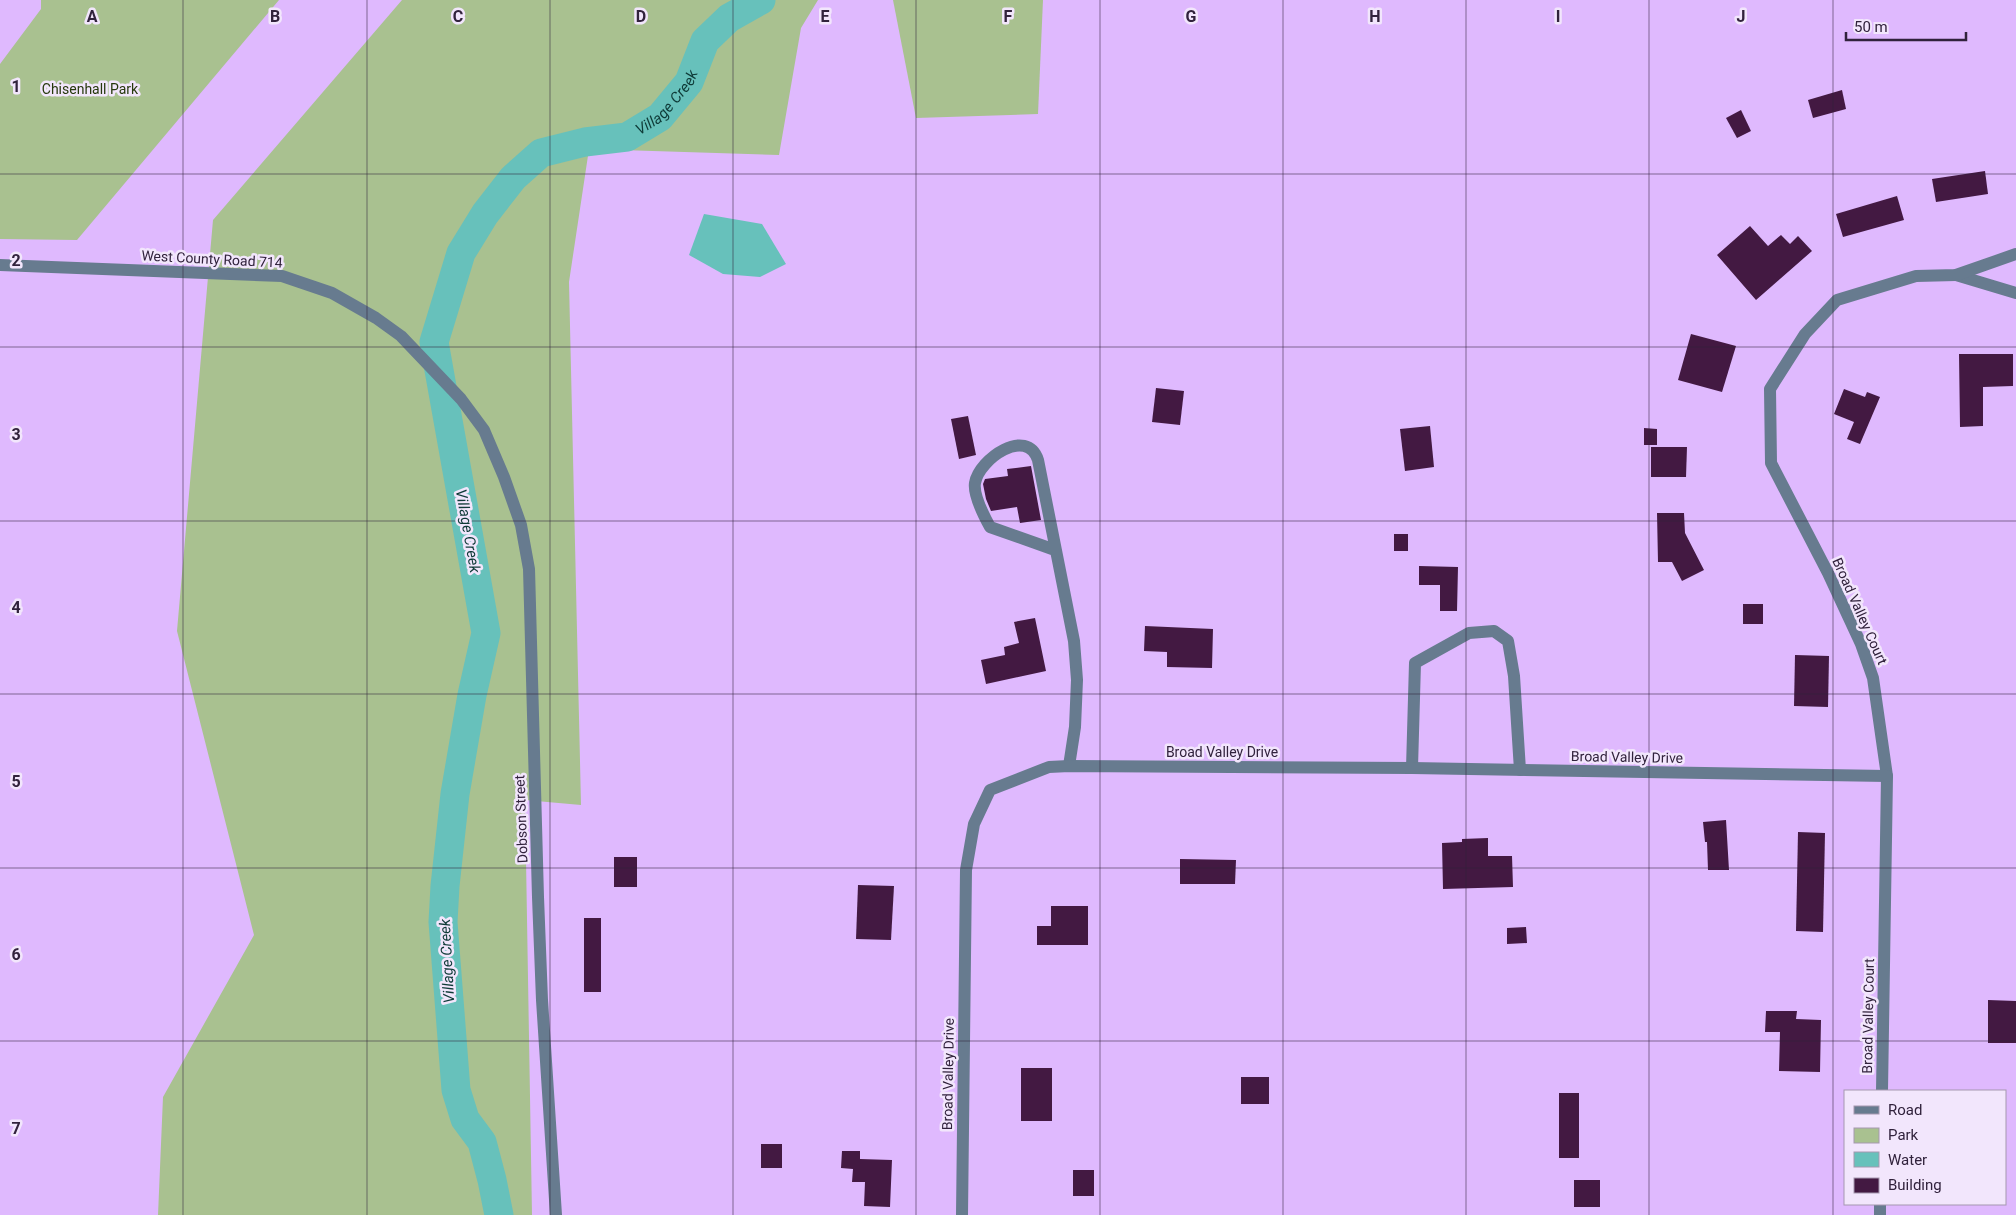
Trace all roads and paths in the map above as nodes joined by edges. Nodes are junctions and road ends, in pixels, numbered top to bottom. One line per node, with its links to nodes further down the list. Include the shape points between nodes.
1 (2016, 254): 3 (street, Broad Valley Court)
2 (0, 265): 5 (street, West County Road 714, via 282,276 332,293 401,336 462,399)
3 (1956, 275): 4 (street, Broad Valley Court); 10 (street, Broad Valley Court, via 1916,276 1837,300 1805,334 1770,389 1771,463 1861,644 1873,678)
4 (2016, 293)
5 (484, 430): 12 (street, Dobson Street, via 521,525 529,569 539,935)
6 (1055, 550): 6 (street, via 1035,451 1026,445 1012,446 995,456 980,471 975,484 980,509 990,527); 7 (street, via 1074,640 1075,727)
7 (1070, 766): 8 (street, Broad Valley Drive); 13 (street, Broad Valley Drive, via 1049,767 990,790 974,824 966,870)
8 (1412, 768): 9 (street, Broad Valley Drive); 9 (street, via 1415,663 1469,633 1494,631 1508,641 1514,676)
9 (1520, 770): 10 (street, Broad Valley Drive)
10 (1887, 776): 11 (street, Broad Valley Court)
11 (1882, 1090)
12 (556, 1215)
13 (962, 1215)

